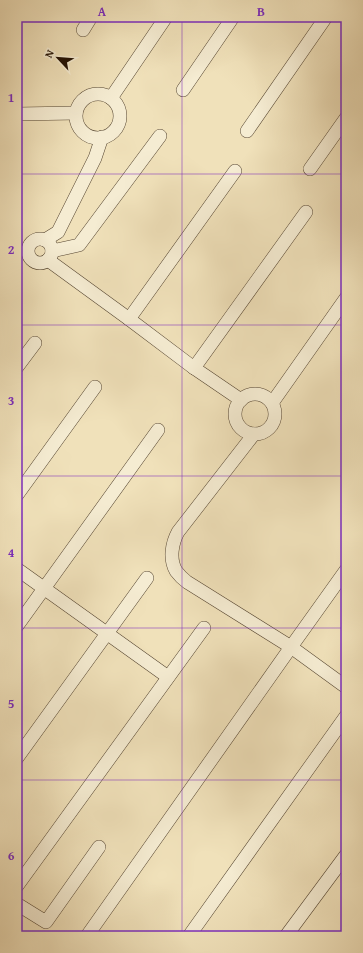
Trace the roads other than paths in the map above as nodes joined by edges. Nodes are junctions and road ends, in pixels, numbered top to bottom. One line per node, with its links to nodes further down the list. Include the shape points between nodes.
1 (91, 17): 5 (street)
2 (166, 17): 7 (street)
3 (234, 17): 6 (street)
4 (326, 17): 11 (street)
5 (83, 30)
6 (183, 90)
7 (111, 98): 8 (street, via 97,94 89,96 83,100); 13 (street, via 119,110 120,118 114,131)
8 (76, 113): 9 (street); 13 (street, via 79,126 88,136)
9 (17, 114)
10 (346, 118): 14 (street)
11 (247, 131)
12 (160, 136): 18 (street, via 78,245)
13 (102, 137): 17 (street, via 95,158 58,232)
14 (310, 169)
15 (235, 171): 20 (street)
16 (306, 212): 23 (street)
17 (45, 240): 18 (street, via 51,246); 18 (street, via 31,242 28,246 28,256 39,264 44,263)
18 (50, 256): 20 (street)
19 (346, 298): 26 (street)
20 (128, 319): 23 (street)
21 (34, 342): 22 (street)
22 (17, 367)
23 (194, 368): 25 (street)
24 (95, 388): 29 (street)
25 (241, 400): 26 (street, via 245,396 259,394); 28 (street, via 235,413 238,425 242,430)
26 (272, 403): 28 (street, via 276,414 271,427 261,434)
27 (158, 430): 33 (street)
28 (254, 434): 37 (street, via 178,532 174,539 172,560 176,572 187,582)
29 (17, 495)
30 (17, 569): 33 (street)
31 (346, 570): 37 (street)
32 (146, 578): 36 (street)
33 (44, 588): 34 (street); 36 (street)
34 (17, 626)
35 (204, 628): 38 (street)
36 (106, 633): 38 (street); 41 (street)
37 (291, 647): 39 (street); 46 (street)
38 (168, 677): 44 (street)
39 (346, 687)
40 (346, 716): 47 (street)
41 (17, 758)
42 (100, 848): 45 (street, via 46,922)
43 (346, 855): 48 (street)
44 (17, 886)
45 (17, 904)
46 (87, 936)
47 (189, 936)
48 (286, 936)

